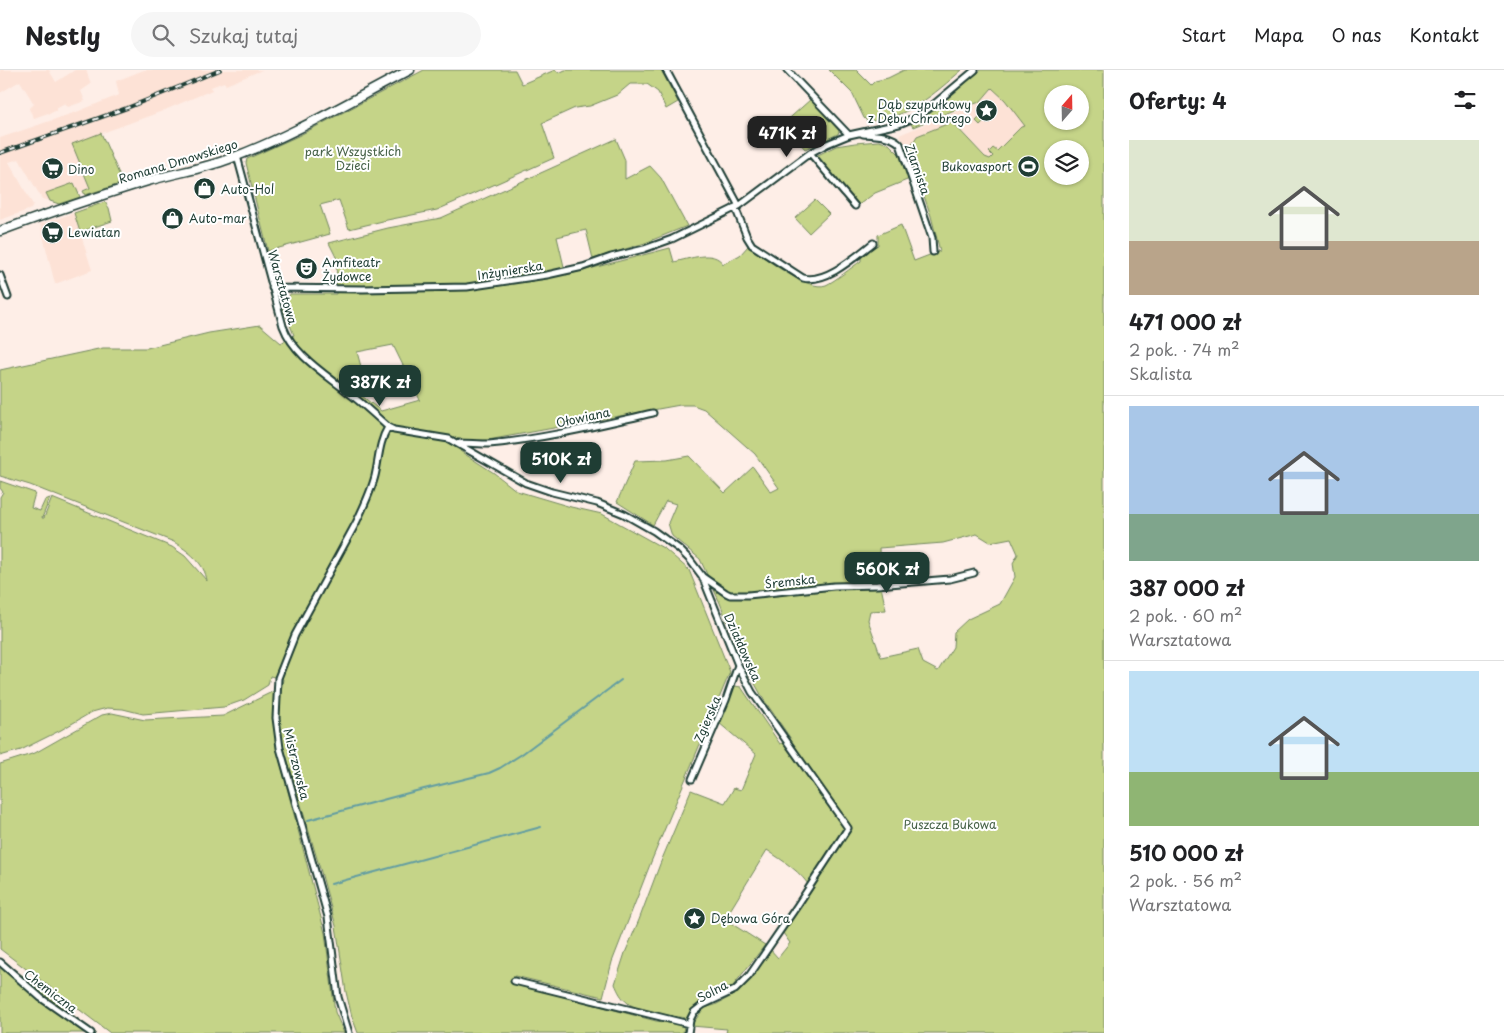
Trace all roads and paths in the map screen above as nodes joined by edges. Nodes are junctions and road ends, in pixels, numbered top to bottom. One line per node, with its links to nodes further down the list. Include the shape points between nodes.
1 (410, 70): 7 (main road, Romana Dmowskiego, via 288,134)
2 (666, 70): 9 (street)
3 (787, 70): 5 (street)
4 (975, 70): 5 (street, via 916,118)
5 (849, 135): 6 (street, Inżynierska); 12 (street, Ziarnista, via 870,134 900,144 932,238)
6 (810, 153): 8 (street); 9 (street, Inżynierska)
7 (237, 156): 10 (main road, Romana Dmowskiego, via 125,188); 14 (street, Warsztatowa)
8 (854, 206)
9 (737, 207): 11 (street, via 752,244 803,278 826,275); 14 (street, Inżynierska, via 653,246 583,267 522,280 466,287)
10 (0, 231)
11 (873, 244)
12 (933, 252)
13 (0, 275): 15 (street)
14 (272, 288): 17 (street, Warsztatowa, via 292,344)
15 (8, 297)
16 (653, 413): 18 (street, Ołowiana, via 488,444)
17 (388, 427): 18 (street, Warsztatowa); 29 (street, Mistrzowska, via 366,502 290,646 278,678 276,702 280,748 328,917 336,989)
18 (457, 443): 19 (street, Warsztatowa, via 526,483)
19 (596, 503): 21 (street, Działdowska, via 624,514 668,540)
20 (974, 573): 21 (street, Śremska, via 950,579 742,596 726,593)
21 (702, 576): 22 (street, Działdowska)
22 (738, 666): 23 (street, Zgierska); 24 (street, Działdowska, via 752,692)
23 (692, 779)
24 (848, 828): 27 (street, Solna, via 749,976 735,990 699,1008)
25 (0, 962): 28 (street, Chemiczna, via 41,998)
26 (514, 981): 27 (street)
27 (689, 1024): 30 (street)
28 (91, 1033)
29 (349, 1033)
30 (688, 1033)

